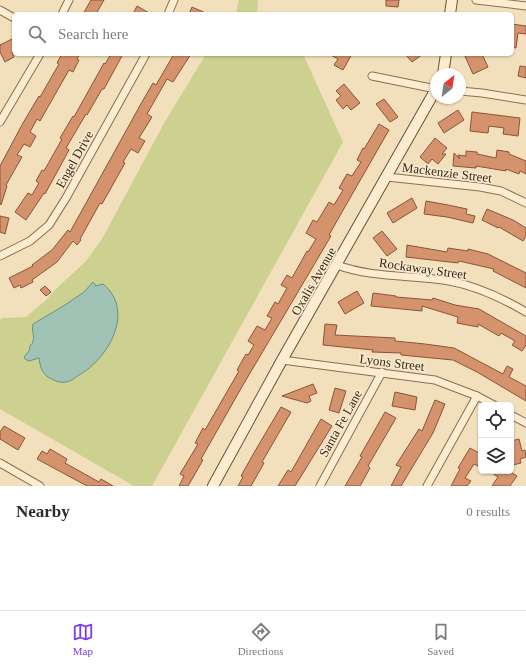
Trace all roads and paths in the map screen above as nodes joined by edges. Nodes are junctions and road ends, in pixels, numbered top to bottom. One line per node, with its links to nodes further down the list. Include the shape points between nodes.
1 (69, 0): 7 (street)
2 (174, 0): 8 (street)
3 (452, 0): 9 (street)
4 (476, 0): 5 (street)
5 (526, 6)
6 (0, 10): 10 (street)
7 (63, 12)
8 (169, 12)
9 (450, 12)
10 (12, 17)
11 (39, 56): 20 (street)
12 (145, 56): 23 (street, Engel Drive, via 49,225 30,241)
13 (446, 56): 14 (street)
14 (444, 68)
15 (372, 76): 16 (street)
16 (430, 88)
17 (466, 92): 19 (street)
18 (430, 100): 21 (street, Oxalis Avenue)
19 (526, 100)
20 (1, 119)
21 (387, 177): 22 (street, Mackenzie Street, via 480,186 501,191); 24 (street, Oxalis Avenue)
22 (526, 203)
23 (0, 256)
24 (337, 264): 25 (street, Rockaway Street, via 353,271 449,281 478,288); 26 (street, Oxalis Avenue)
25 (526, 312)
26 (282, 360): 27 (street, Lyons Street); 34 (street, Oxalis Avenue)
27 (382, 372): 28 (street, Lyons Street, via 435,380); 35 (street, Santa Fe Lane)
28 (477, 396): 29 (street, Lyons Street); 36 (street)
29 (488, 402)
30 (514, 416): 31 (street)
31 (526, 423)
32 (0, 463): 33 (street)
33 (40, 486)
34 (213, 486)
35 (320, 486)
36 (427, 486)

